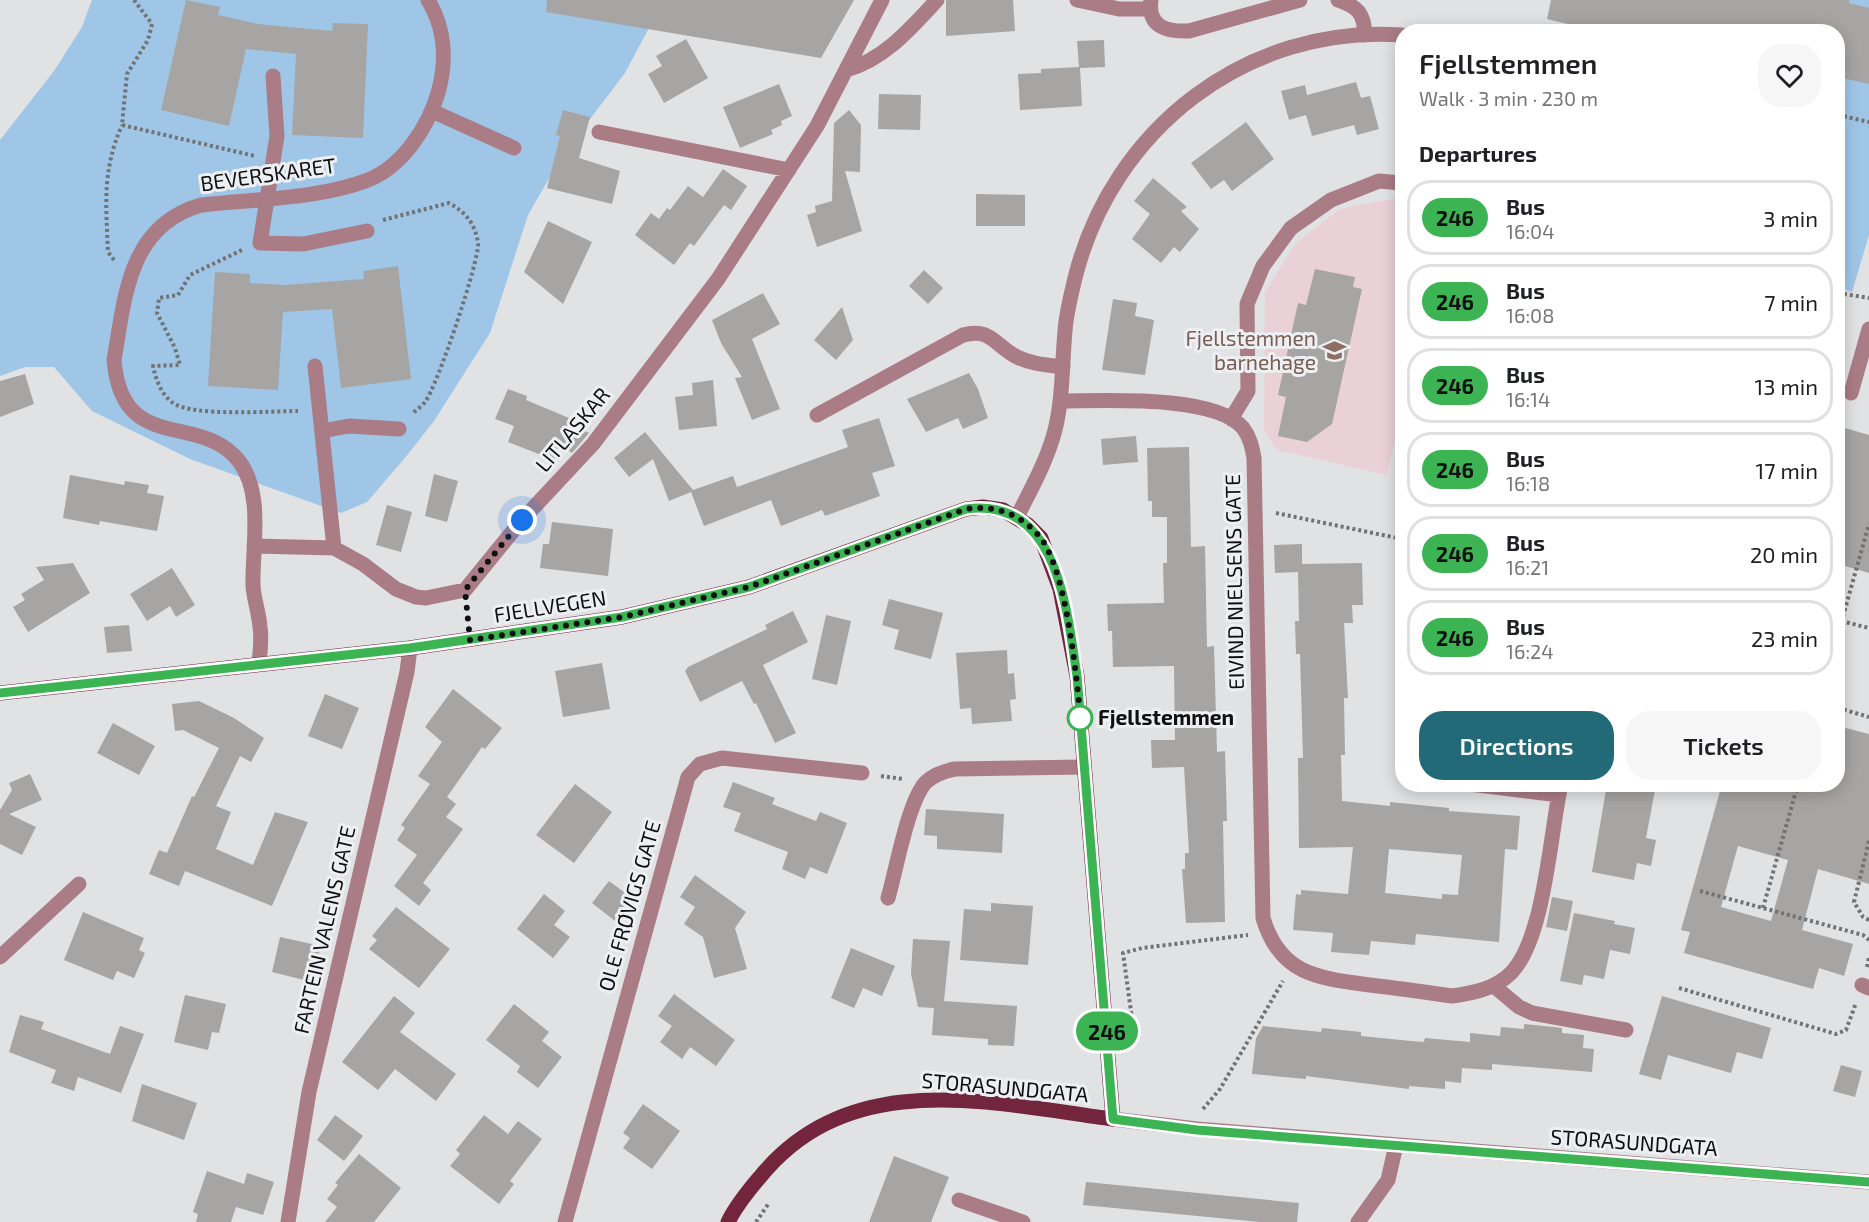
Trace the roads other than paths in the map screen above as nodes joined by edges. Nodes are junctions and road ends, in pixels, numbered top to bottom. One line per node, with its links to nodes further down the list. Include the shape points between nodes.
1 (428, 0): 12 (street, BEVERSKARET, via 439,21 443,47 443,68)
2 (882, 0): 10 (street, LITLASKAR)
3 (937, 0): 10 (street, via 885,50)
4 (1077, 0): 7 (street, via 1119,9)
5 (1300, 0): 7 (street, via 1190,31 1161,28 1154,21)
6 (1338, 0): 9 (street, via 1360,11)
7 (1150, 5)
8 (1395, 34): 9 (street)
9 (1365, 35): 21 (street, via 1308,42 1234,70 1199,92 1137,150 1111,186 1089,230 1065,329)
10 (846, 70): 15 (street, LITLASKAR)
11 (273, 76): 17 (street, via 277,136)
12 (432, 111): 14 (street); 17 (street, BEVERSKARET, via 396,162 370,179 331,190)
13 (599, 132): 15 (street)
14 (514, 148)
15 (789, 170): 30 (street, LITLASKAR, via 717,279 593,444 522,520 465,590 426,598 406,594)
16 (1395, 182): 25 (street, via 1379,181 1331,200 1291,228 1263,266 1247,304 1248,391)
17 (269, 197): 18 (street, via 260,243 303,244); 29 (street, BEVERSKARET, via 201,205 177,214 154,232 129,279 114,360 120,390 132,408 154,425 217,442 239,462 252,491)
18 (367, 231)
19 (1869, 329): 22 (street)
20 (315, 366): 27 (street)
21 (1063, 367): 23 (street); 24 (street, via 1015,357 987,335 975,332)
22 (1851, 393)
23 (1060, 400): 25 (street, EIVIND NIELSENS GATE, via 1160,402 1205,408); 28 (street, via 1049,448)
24 (818, 414)
25 (1231, 419): 40 (street, EIVIND NIELSENS GATE, via 1251,442 1254,458 1263,918 1267,933 1294,966 1318,978 1452,996)
26 (399, 429): 27 (street, via 349,426)
27 (322, 431): 30 (street)
28 (1017, 518): 31 (main road, FJELLVEGEN, via 1003,510 966,509 749,587 622,617); 34 (main road, FJELLVEGEN, via 1041,538 1060,589 1077,676)
29 (254, 546): 30 (street); 32 (street, BEVERSKARET, via 253,586 261,628)
30 (334, 548)
31 (410, 648): 32 (main road, FJELLVEGEN); 46 (street, FARTEIN VALENS GATE, via 309,1092)
32 (259, 664): 33 (main road, FJELLVEGEN)
33 (0, 693)
34 (1084, 766): 38 (street, via 939,772 915,797); 42 (main road, FJELLVEGEN)
35 (862, 773): 47 (street, OLE FRØVIGS GATE, via 722,758 700,764 688,777)
36 (1560, 792): 40 (street, EIVIND NIELSENS GATE, via 1531,936 1511,973)
37 (80, 884): 39 (street)
38 (888, 898)
39 (0, 957)
40 (1494, 986): 41 (street, via 1532,1013)
41 (1626, 1029)
42 (1113, 1119): 43 (street, STORASUNDGATA, via 1197,1130); 48 (main road, STORASUNDGATA, via 939,1099 889,1102 843,1114 803,1136 771,1163)
43 (1396, 1145): 44 (street, STORASUNDGATA); 50 (street, via 1388,1180)
44 (1869, 1182)
45 (958, 1200): 49 (street)
46 (288, 1222)
47 (565, 1222)
48 (728, 1222)
49 (1023, 1222)
50 (1358, 1222)

